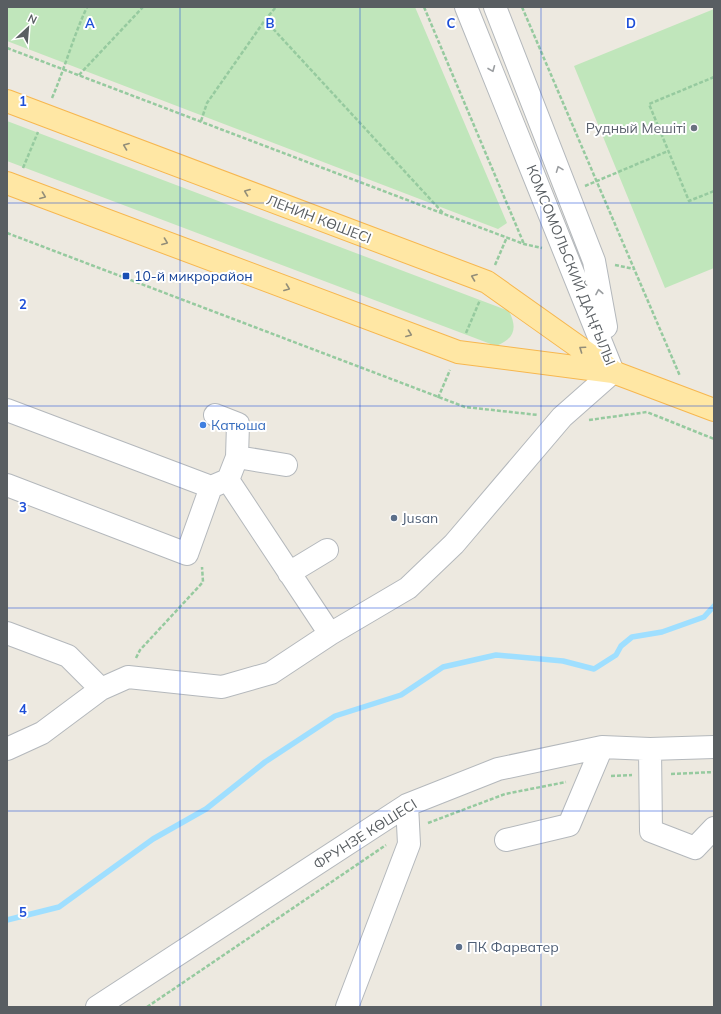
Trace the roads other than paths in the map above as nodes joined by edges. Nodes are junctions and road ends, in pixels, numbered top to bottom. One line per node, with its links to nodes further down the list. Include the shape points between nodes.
1 (466, 7): 4 (street, КОМСОМОЛЬСКИЙ ДАҢҒЫЛЫ)
2 (495, 7): 3 (street, КОМСОМОЛЬСКИЙ ДАҢҒЫЛЫ)
3 (505, 29): 4 (street); 7 (street, КОМСОМОЛЬСКИЙ ДАҢҒЫЛЫ, one-way to 3, via 594,261)
4 (480, 40): 7 (street, КОМСОМОЛЬСКИЙ ДАҢҒЫЛЫ, one-way to 7)
5 (7, 101): 7 (main road, ЛЕНИН КӨШЕСІ, one-way to 5, via 488,282)
6 (11, 184): 7 (main road, ЛЕНИН КӨШЕСІ, one-way to 7, via 458,352)
7 (613, 372): 9 (main road, ЛЕНИН КӨШЕСІ); 18 (street, via 562,417 454,544 408,588)
8 (7, 410): 13 (street)
9 (714, 410)
10 (215, 415): 11 (street, via 238,424)
11 (237, 457): 12 (street); 13 (street)
12 (286, 465)
13 (220, 483): 14 (street, via 187,554); 16 (street)
14 (7, 485)
15 (327, 550): 16 (street)
16 (289, 573): 18 (street)
17 (7, 633): 19 (street, via 68,656)
18 (330, 634): 19 (street, via 271,673 222,687 128,677)
19 (102, 689): 22 (street, via 42,733)
20 (602, 747): 23 (street, ФРУНЗЕ КӨШЕСІ); 24 (street, ФРУНЗЕ КӨШЕСІ, via 498,769); 26 (street, via 569,825)
21 (714, 747): 23 (street, ФРУНЗЕ КӨШЕСІ)
22 (7, 749)
23 (650, 749): 25 (street, via 651,831 695,848)
24 (407, 805): 27 (street, ФРУНЗЕ КӨШЕСІ); 28 (street, via 409,844)
25 (714, 828)
26 (506, 840)
27 (97, 1007)
28 (347, 1007)

